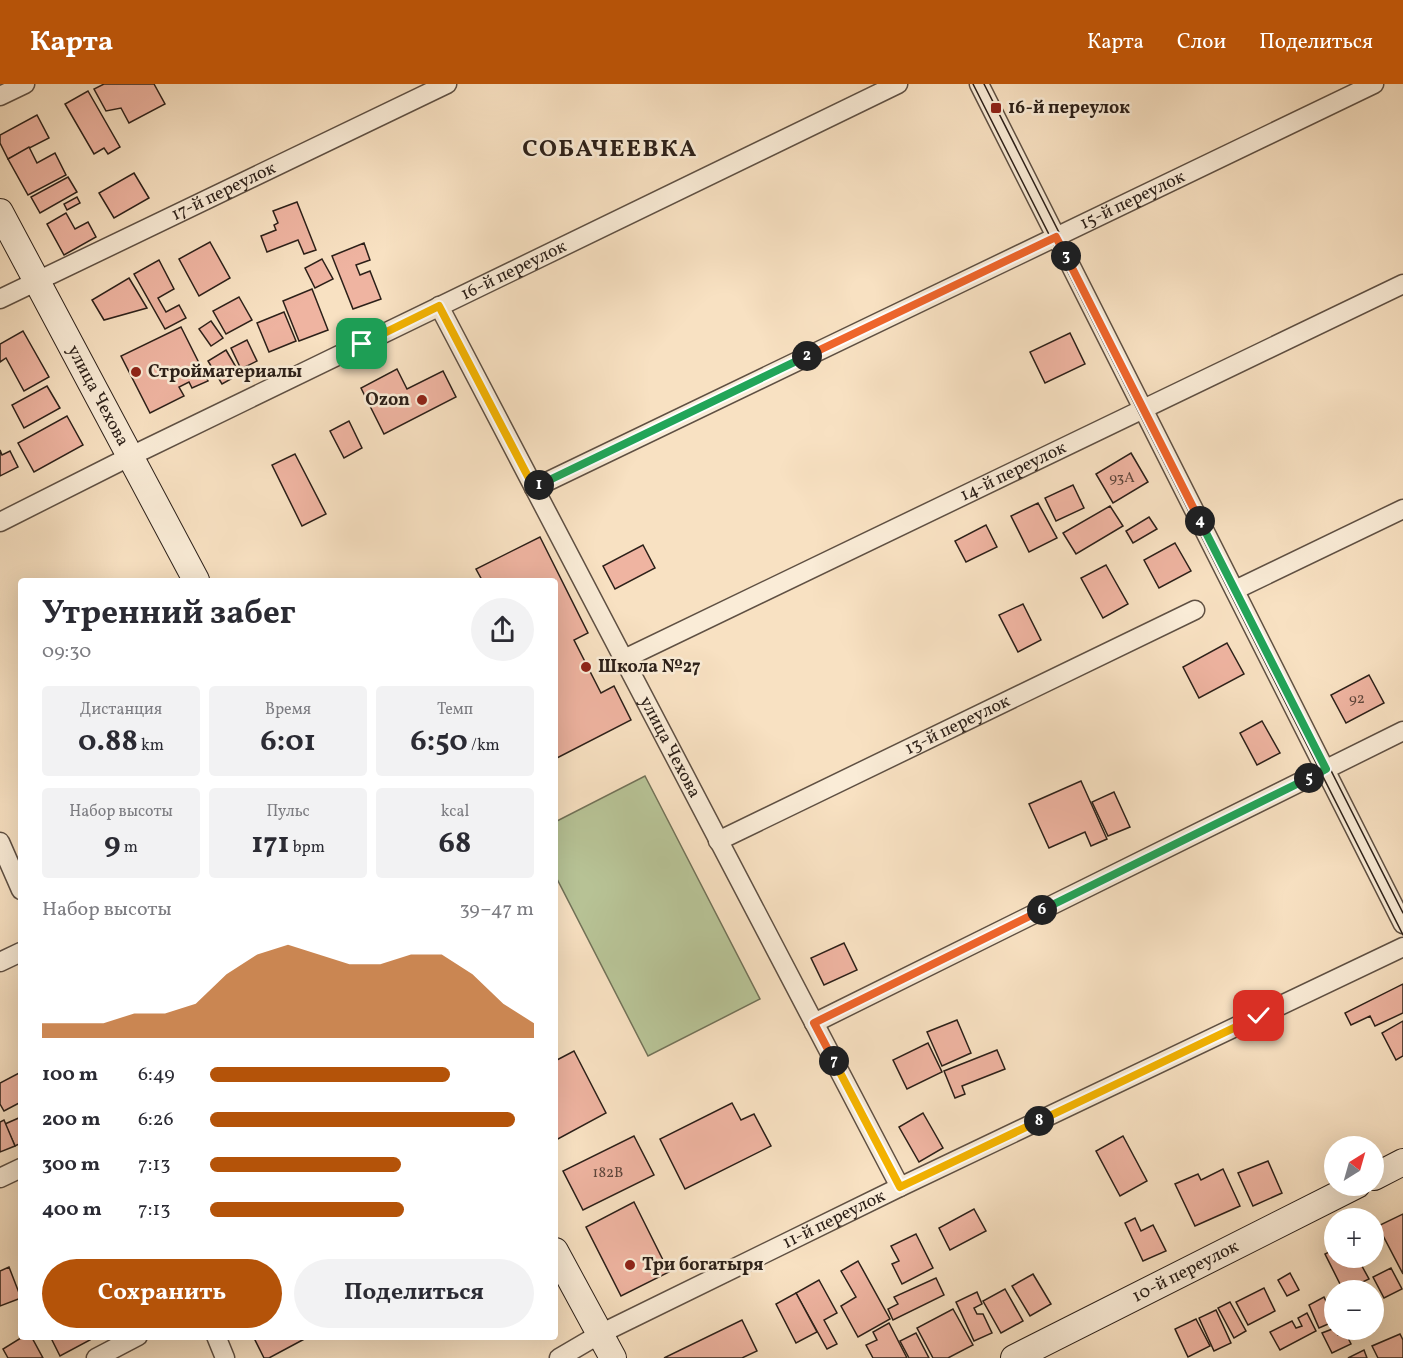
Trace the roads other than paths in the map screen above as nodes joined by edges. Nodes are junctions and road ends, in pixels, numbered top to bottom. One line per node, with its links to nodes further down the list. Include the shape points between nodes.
1 (25, 84): 6 (street)
2 (447, 84): 9 (street, 17-й переулок)
3 (898, 84): 12 (street, 16-й переулок)
4 (978, 84): 8 (street)
5 (1374, 84): 8 (street, 15-й переулок)
6 (0, 96)
7 (0, 212): 9 (main road, улица Чехова)
8 (1056, 237): 13 (street); 15 (street, 15-й переулок)
9 (37, 281): 11 (street, 17-й переулок); 14 (main road, улица Чехова)
10 (1403, 284): 13 (street, 14-й переулок)
11 (0, 298)
12 (439, 306): 14 (street, 16-й переулок); 15 (street, улица Чехова)
13 (1143, 409): 19 (street); 21 (street, 14-й переулок)
14 (129, 456): 17 (street, 16-й переулок); 18 (main road, улица Чехова)
15 (534, 488): 21 (street, улица Чехова)
16 (1403, 509): 19 (street)
17 (0, 522)
18 (195, 578)
19 (1235, 590): 23 (street)
20 (1195, 610): 24 (street, 13-й переулок)
21 (624, 659): 24 (street, улица Чехова)
22 (1403, 731): 23 (street)
23 (1326, 769): 27 (street); 31 (street)
24 (718, 841): 31 (street, улица Чехова)
25 (0, 842): 26 (street)
26 (18, 883)
27 (1403, 924)
28 (1403, 947): 36 (street, 11-й переулок)
29 (18, 953): 30 (street)
30 (0, 962)
31 (814, 1023): 36 (street, улица Чехова)
32 (1403, 1162): 34 (main road)
33 (18, 1169): 35 (street)
34 (1384, 1172)
35 (0, 1178)
36 (900, 1187): 39 (street, 11-й переулок)
37 (1335, 1196): 46 (main road, 10-й переулок)
38 (558, 1257): 39 (main road)
39 (600, 1335): 44 (street, 11-й переулок); 45 (main road)
40 (130, 1340): 42 (street)
41 (218, 1340): 43 (street)
42 (96, 1358)
43 (225, 1358)
44 (559, 1358)
45 (613, 1358)
46 (1014, 1358)

